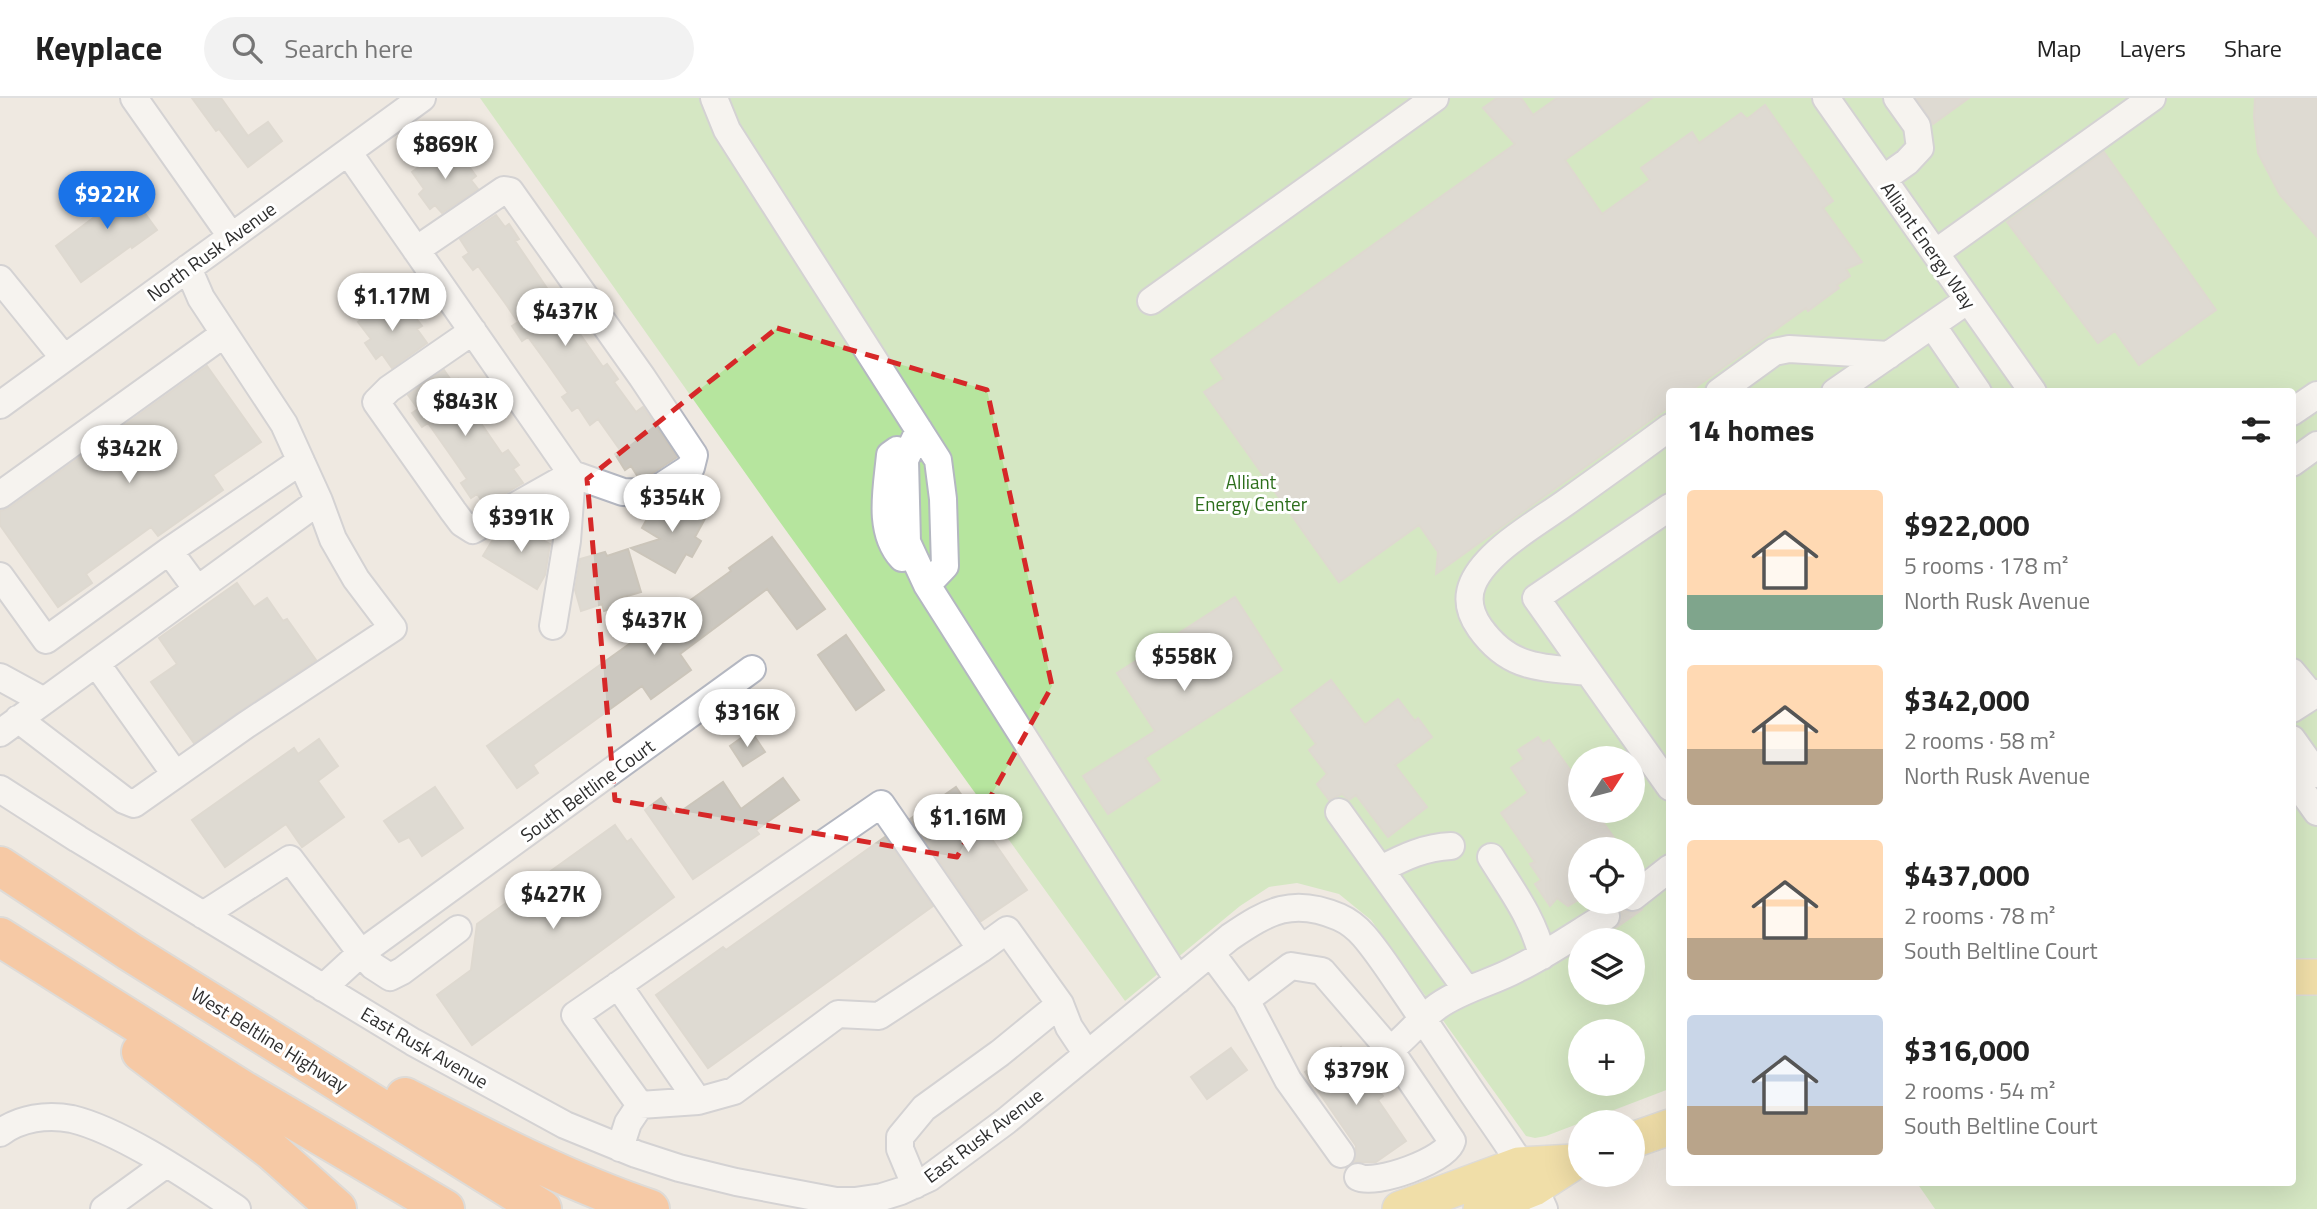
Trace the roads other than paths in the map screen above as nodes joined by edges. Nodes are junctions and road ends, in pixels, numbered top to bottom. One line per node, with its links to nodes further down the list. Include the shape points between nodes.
1 (134, 98): 10 (street)
2 (422, 98): 8 (street, North Rusk Avenue)
3 (714, 98): 29 (street, via 727,130)
4 (1435, 98): 16 (street)
5 (1826, 98): 9 (street, Alliant Energy Way)
6 (1897, 98): 9 (street, via 1917,126 1920,148)
7 (2152, 98): 12 (street)
8 (348, 152): 10 (street, North Rusk Avenue); 11 (street)
9 (1883, 179): 12 (street, Alliant Energy Way)
10 (231, 236): 13 (street, North Rusk Avenue)
11 (416, 250): 18 (street); 34 (street, via 504,190 510,191 694,455 691,467 651,493 623,492)
12 (1935, 253): 15 (street, Alliant Energy Way)
13 (188, 268): 19 (street); 21 (street, North Rusk Avenue)
14 (0, 279): 21 (street)
15 (1968, 300): 17 (street); 25 (street, Alliant Energy Way)
16 (1151, 301)
17 (1932, 325): 20 (street); 24 (street)
18 (473, 331): 34 (street); 34 (street, via 376,402 462,523 473,530)
19 (224, 334): 33 (street, via 284,424); 35 (street)
20 (1889, 355): 22 (street, via 1774,352); 23 (street)
21 (64, 358): 27 (street, North Rusk Avenue)
22 (1724, 388)
23 (1841, 388)
24 (1975, 388)
25 (2030, 388)
26 (2317, 395): 28 (street)
27 (0, 405)
28 (2296, 409)
29 (919, 430): 40 (street); 40 (street, via 890,456 885,512 895,550)
30 (1666, 431): 45 (street, via 1517,538 1483,566 1472,585 1469,606 1474,619 1504,654 1530,666)
31 (2317, 445): 32 (street)
32 (2296, 460)
33 (301, 461): 36 (street); 38 (street)
34 (572, 474): 42 (street)
35 (0, 495)
36 (319, 501): 41 (street); 52 (street, via 333,539 356,579 393,628)
37 (1666, 510): 45 (street, via 1536,598)
38 (169, 551): 39 (street, via 46,640); 41 (street)
39 (0, 576)
40 (927, 584): 77 (street)
41 (197, 589): 43 (street)
42 (553, 626)
43 (96, 663): 49 (street); 52 (street)
44 (752, 669): 72 (street, South Beltline Court)
45 (1588, 672): 54 (street)
46 (0, 677): 49 (street)
47 (2296, 680): 48 (street)
48 (2307, 699)
49 (44, 701): 50 (street)
50 (9, 726): 52 (street, via 134,803)
51 (2296, 745): 53 (street)
52 (176, 774)
53 (2317, 774)
54 (1666, 781)
55 (2296, 783): 58 (street)
56 (0, 789): 65 (street, East Rusk Avenue)
57 (1339, 812): 62 (street)
58 (2317, 812)
59 (1451, 846): 62 (street, via 1433,846)
60 (1491, 857): 74 (street, via 1527,916)
61 (0, 866): 71 (highway, West Beltline Highway)
62 (1381, 869): 80 (street)
63 (1666, 878): 64 (street)
64 (1645, 890)
65 (203, 915): 72 (street, via 290,859); 79 (street, East Rusk Avenue)
66 (1606, 916): 74 (street)
67 (458, 929): 72 (street, via 390,977)
68 (0, 937): 101 (highway, via 243,1090)
69 (0, 944): 100 (highway, via 272,1151)
70 (981, 949): 78 (street, via 881,804); 82 (street, via 1007,930); 86 (street, via 878,1016 838,1014 734,1091)
71 (131, 952): 102 (highway, West Beltline Highway); 103 (highway, via 520,1156 600,1193)
72 (360, 953): 79 (street, South Beltline Court)
73 (1211, 953): 77 (street, East Rusk Avenue); 81 (street); 83 (street, East Rusk Avenue, via 1270,913 1303,906 1322,911 1342,918 1364,936)
74 (1542, 956): 80 (street)
75 (2296, 977): 76 (main road)
76 (2317, 977)
77 (1178, 980): 85 (street, East Rusk Avenue)
78 (618, 985): 86 (street); 87 (street, via 575,1014)
79 (323, 988): 91 (street, East Rusk Avenue, via 554,1119)
80 (1466, 989): 83 (street)
81 (1246, 1000): 84 (street, via 1291,966 1322,971); 92 (street, via 1288,1080)
82 (1060, 1004): 85 (street); 96 (street, via 924,1108 900,1137 900,1149)
83 (1422, 1018): 84 (street, via 1410,1035); 97 (street, East Rusk Avenue)
84 (1390, 1049): 95 (street, via 1452,1141 1435,1159 1375,1180)
85 (1087, 1054): 96 (street, East Rusk Avenue, via 955,1160)
86 (698, 1101): 87 (street)
87 (639, 1105): 91 (street)
88 (1666, 1128): 90 (main road)
89 (0, 1133): 93 (street, via 14,1122 71,1119 105,1131)
90 (1645, 1135)
91 (620, 1148): 96 (street, East Rusk Avenue, via 679,1168 836,1201 882,1196)
92 (1341, 1154)
93 (166, 1164): 98 (street); 99 (street)
94 (1568, 1166): 97 (main road)
95 (1357, 1177)
96 (915, 1185)
97 (1532, 1187): 104 (main road); 105 (main road)
98 (104, 1209)
99 (237, 1209)
100 (337, 1209)
101 (445, 1209)
102 (542, 1209)
103 (650, 1209)
104 (1399, 1209)
105 (1481, 1209)

